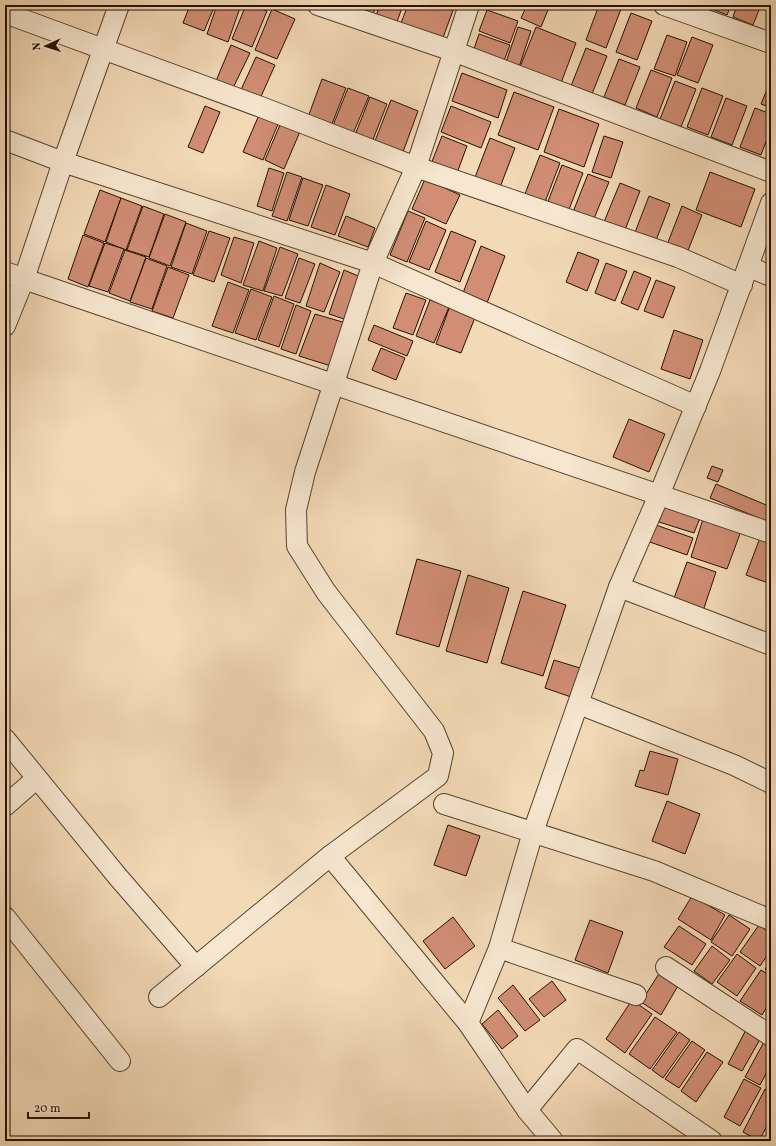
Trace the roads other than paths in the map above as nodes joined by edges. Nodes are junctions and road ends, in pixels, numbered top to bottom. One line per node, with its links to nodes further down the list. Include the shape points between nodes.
1 (119, 5): 7 (street)
2 (318, 5): 8 (street)
3 (469, 5): 8 (street)
4 (664, 5): 6 (street)
5 (5, 13): 7 (street)
6 (771, 43)
7 (103, 49): 10 (street); 11 (street)
8 (453, 51): 11 (street); 12 (street)
9 (5, 140): 10 (street)
10 (63, 162): 14 (street); 18 (street)
11 (416, 167): 14 (street); 19 (street, via 678,257)
12 (771, 172)
13 (771, 203): 15 (street)
14 (373, 263): 21 (street); 22 (street)
15 (748, 267): 17 (street); 19 (street)
16 (5, 272): 18 (street)
17 (771, 276)
18 (24, 279): 20 (street); 21 (street)
19 (742, 285): 22 (street)
20 (5, 326)
21 (334, 385): 23 (street); 34 (street, via 305,472 296,510 297,546 326,592 434,731 443,753 438,776)
22 (696, 406): 23 (street)
23 (659, 495): 24 (street); 25 (street)
24 (771, 533)
25 (619, 587): 26 (street); 27 (street)
26 (771, 645)
27 (579, 704): 30 (street, via 734,765); 33 (street)
28 (5, 739): 29 (street)
29 (36, 779): 32 (street); 39 (street)
30 (771, 783)
31 (444, 804): 33 (street)
32 (5, 806)
33 (533, 832): 36 (street, via 654,871); 37 (street)
34 (330, 856): 39 (street); 42 (street)
35 (5, 917): 44 (street)
36 (771, 920)
37 (500, 948): 40 (street); 42 (street)
38 (666, 966): 43 (street)
39 (196, 967): 41 (street)
40 (636, 995)
41 (159, 997)
42 (468, 1023): 45 (street)
43 (771, 1036)
44 (120, 1060)
45 (527, 1110): 46 (street); 47 (street, via 577,1049)
46 (553, 1141)
47 (712, 1141)

